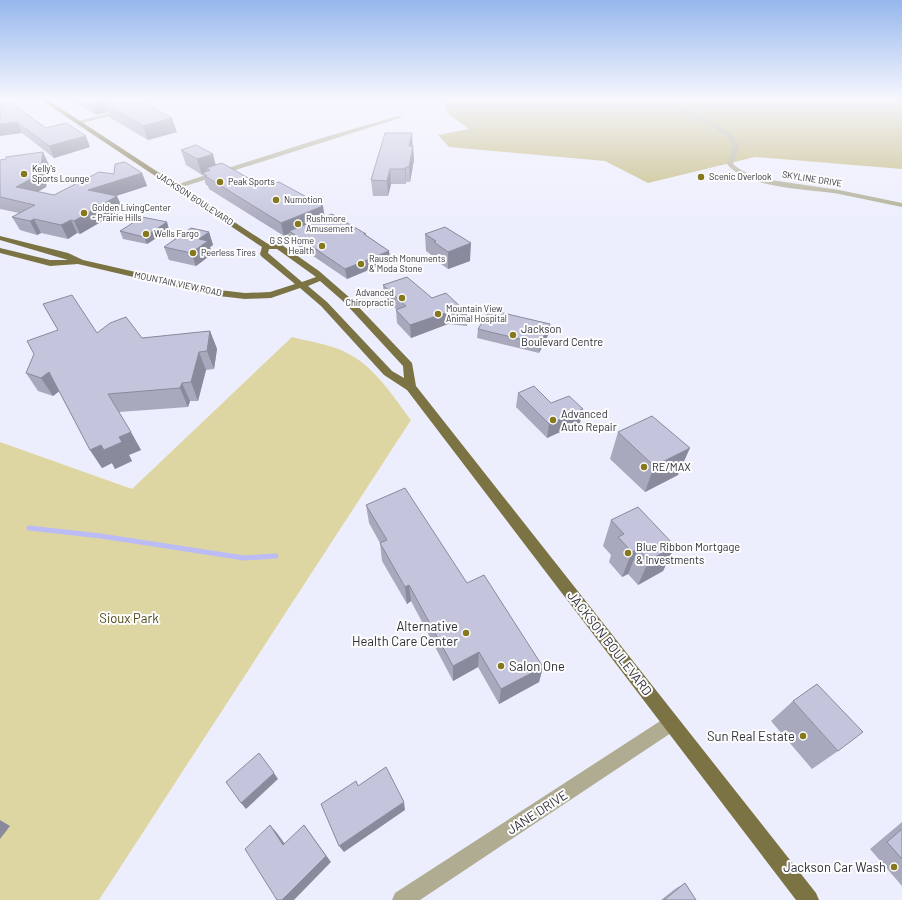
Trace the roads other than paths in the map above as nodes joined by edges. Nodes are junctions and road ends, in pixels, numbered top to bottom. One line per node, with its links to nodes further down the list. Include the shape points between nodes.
1 (109, 142): 4 (main road, JACKSON BOULEVARD)
2 (315, 142): 4 (street)
3 (734, 142): 5 (street, SKYLINE DRIVE, via 736,146 730,164 743,175 763,181)
4 (176, 186): 8 (main road, JACKSON BOULEVARD)
5 (902, 204)
6 (317, 226): 8 (street)
7 (0, 238): 10 (main road, MOUNTAIN VIEW ROAD, via 65,255)
8 (266, 246): 11 (main road, JACKSON BOULEVARD, via 279,247); 12 (main road, JACKSON BOULEVARD, via 264,254)
9 (0, 250): 10 (main road, MOUNTAIN VIEW ROAD, via 50,263)
10 (80, 262): 12 (main road, MOUNTAIN VIEW ROAD, via 210,292 244,296 271,295)
11 (322, 278): 12 (main road, MOUNTAIN VIEW ROAD); 13 (main road, JACKSON BOULEVARD, via 347,300 408,365)
12 (301, 285): 13 (main road, JACKSON BOULEVARD, via 324,304 388,373)
13 (412, 387): 14 (main road, JACKSON BOULEVARD)
14 (671, 723): 15 (street, JANE DRIVE); 16 (main road, JACKSON BOULEVARD)
15 (402, 900)
16 (809, 900)

